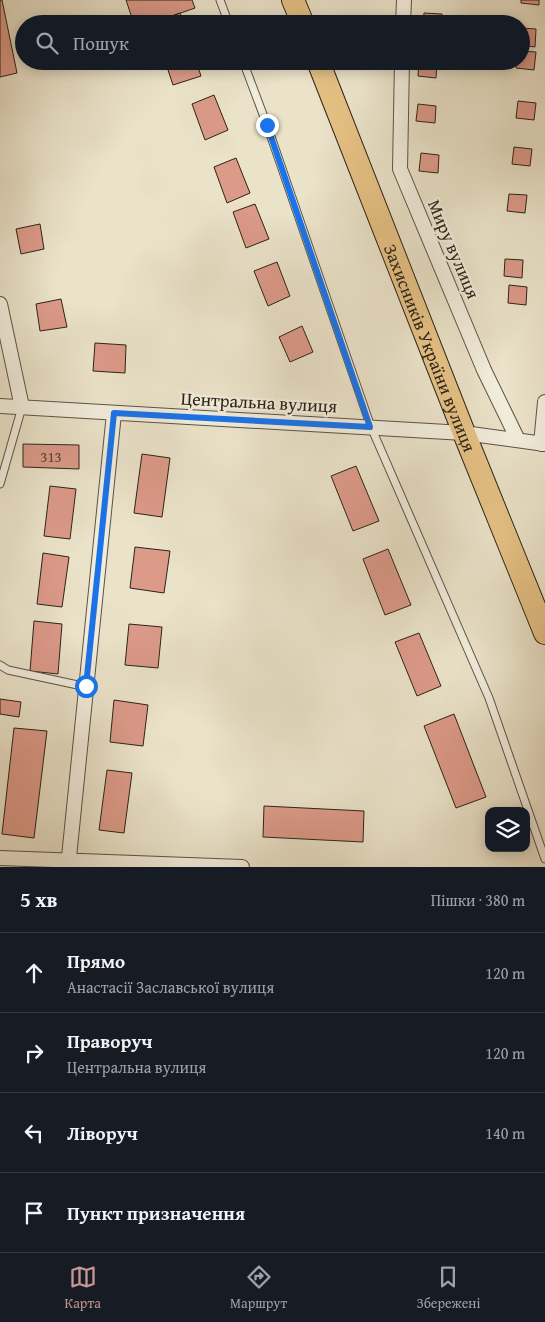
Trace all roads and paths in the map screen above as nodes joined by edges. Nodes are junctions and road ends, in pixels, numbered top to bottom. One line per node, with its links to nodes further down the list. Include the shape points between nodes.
1 (220, 0): 4 (lane)
2 (293, 0): 5 (highway)
3 (404, 0): 6 (street)
4 (226, 15)
5 (299, 15)
6 (403, 15)
7 (246, 70): 15 (lane)
8 (322, 70): 16 (highway, Захисників України вулиця)
9 (402, 70): 17 (street, Миру вулиця, via 400,169 484,370)
10 (0, 304): 13 (street)
11 (545, 402): 18 (street)
12 (0, 406): 13 (street, Центральна вулиця)
13 (22, 407): 14 (street, Центральна вулиця); 19 (lane)
14 (114, 413): 15 (street, Центральна вулиця); 22 (street)
15 (370, 427): 16 (street, Центральна вулиця); 24 (lane, via 489,698)
16 (464, 433): 17 (street, Центральна вулиця); 20 (highway, Захисників України вулиця)
17 (518, 440): 18 (street, Центральна вулиця)
18 (543, 444)
19 (0, 484)
20 (545, 633)
21 (0, 665): 22 (lane, via 8,670)
22 (86, 686): 25 (street)
23 (0, 858): 25 (street)
24 (545, 859)
25 (69, 864): 26 (street)
26 (242, 867)

